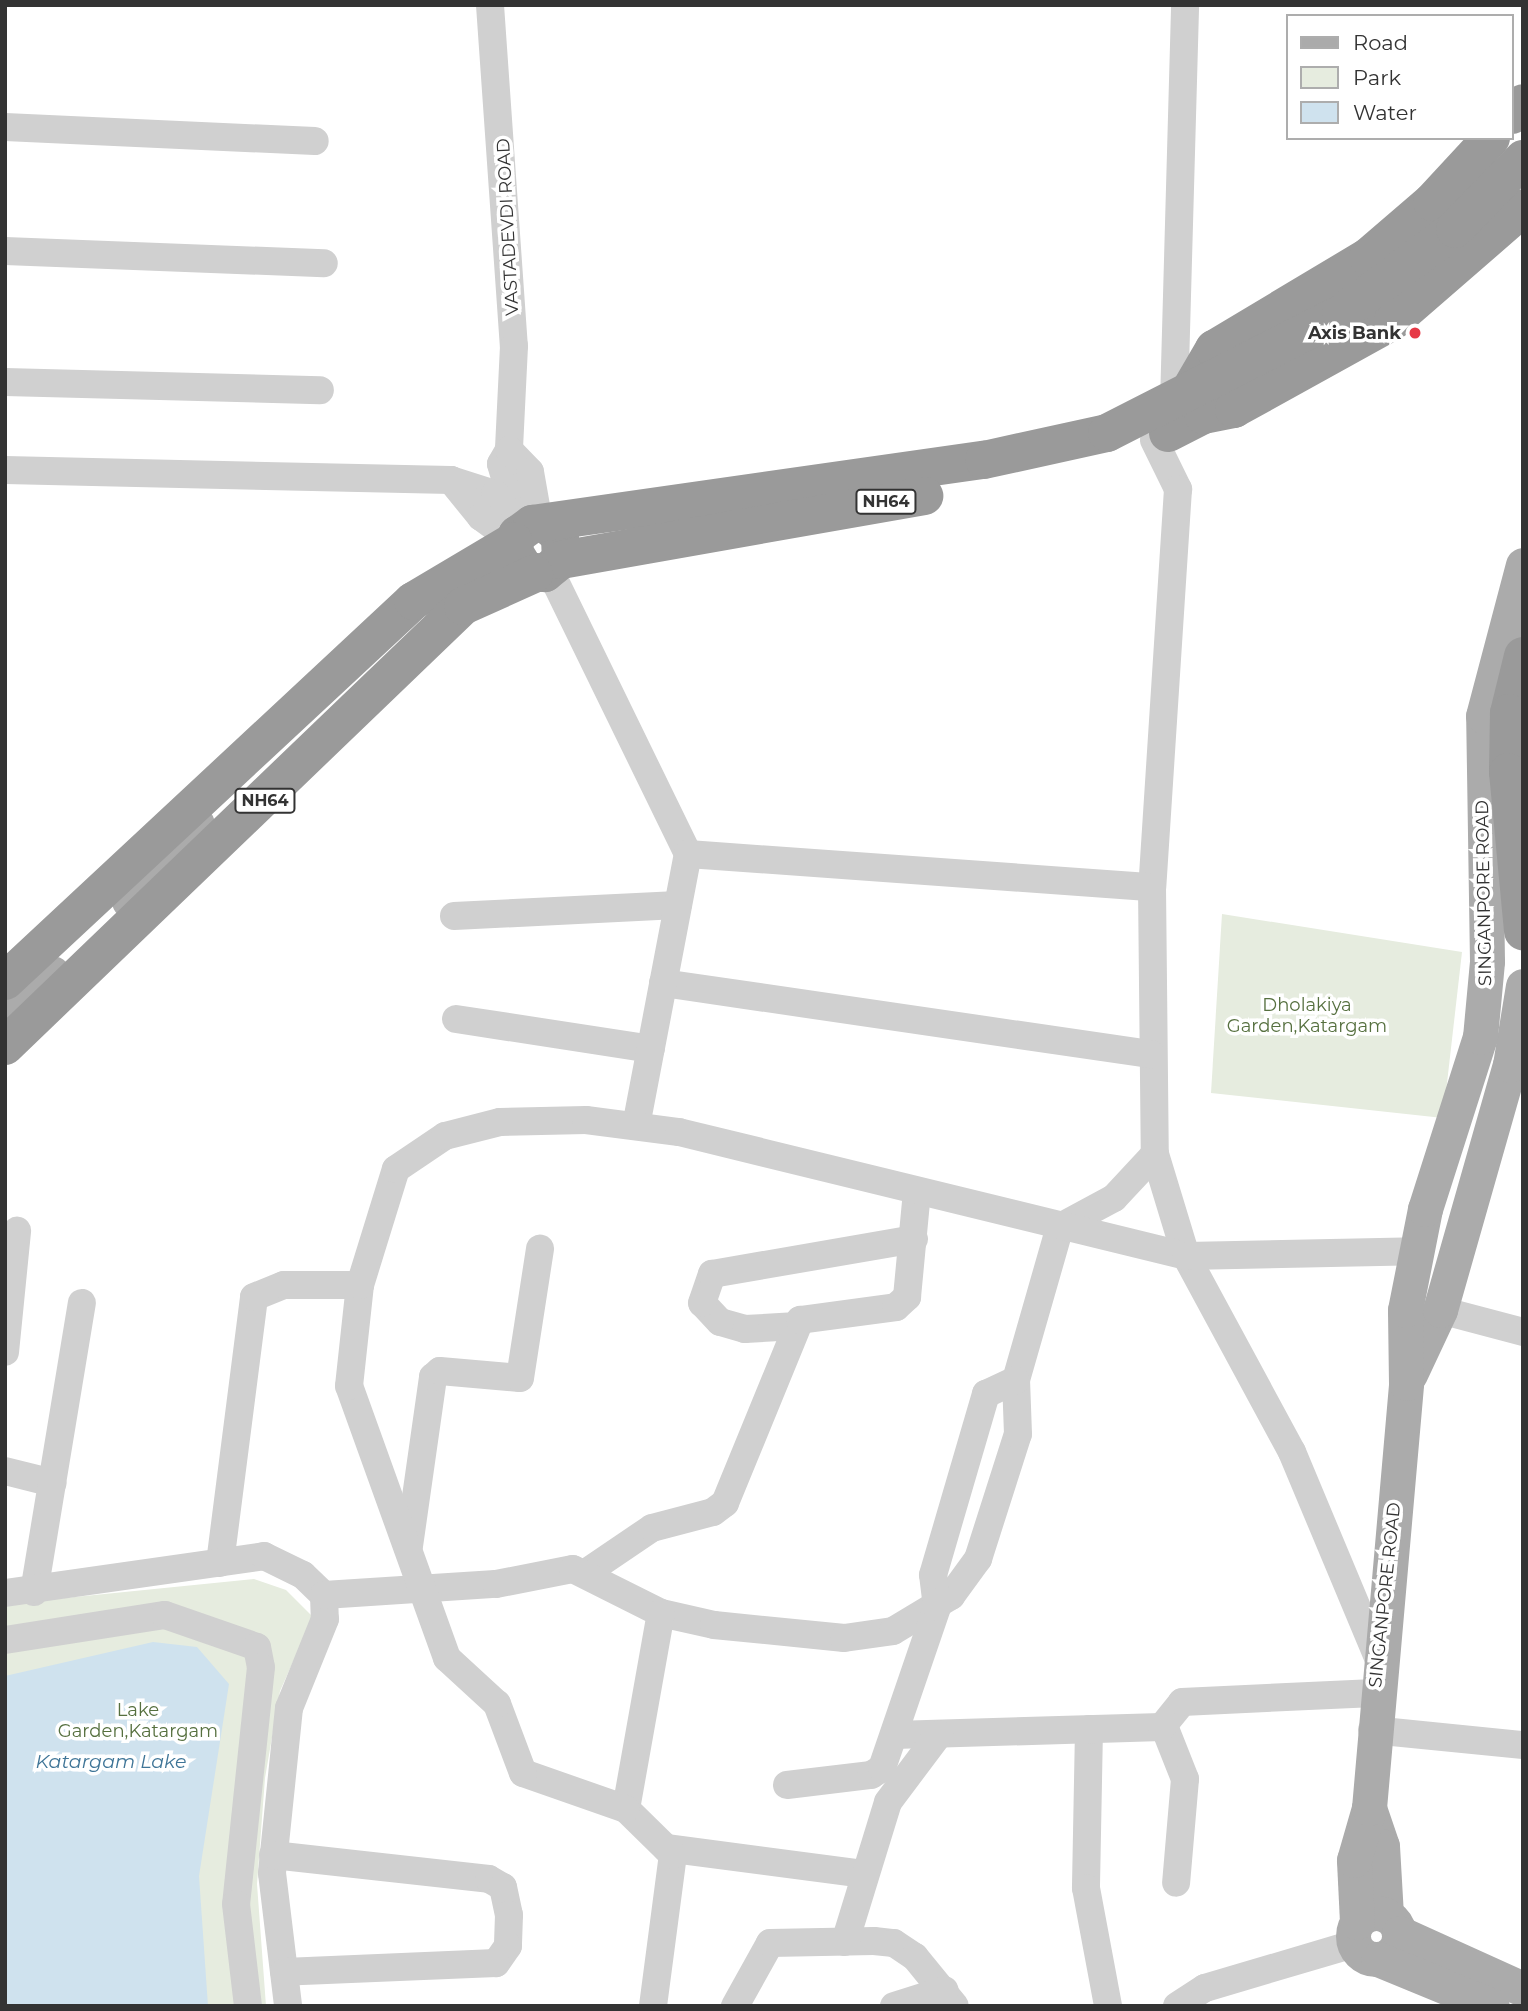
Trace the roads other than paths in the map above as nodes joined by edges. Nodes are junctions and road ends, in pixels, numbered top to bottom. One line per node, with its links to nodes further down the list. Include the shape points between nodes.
1 (490, 5): 16 (street, VASTADEVDI ROAD, via 514,346 509,450 503,478)
2 (1185, 5): 13 (street)
3 (5, 127): 5 (street)
4 (1489, 140): 13 (highway, via 1433,202 1368,257 1214,349)
5 (315, 141)
6 (1523, 159): 13 (highway, NH64, via 1400,274)
7 (1523, 186): 13 (highway, NH64, via 1413,290)
8 (1523, 208): 13 (highway, via 1393,321 1241,405)
9 (5, 251): 10 (street)
10 (324, 263)
11 (5, 382): 12 (street)
12 (320, 390)
13 (1204, 399): 14 (highway, NH64); 16 (highway, NH64, via 1107,433 984,460)
14 (1154, 440): 18 (highway, NH64, via 1014,481); 22 (street, via 1178,489)
15 (5, 470): 16 (street, via 451,480 481,517)
16 (530, 530): 18 (highway, via 563,544); 19 (highway, NH64)
17 (1523, 565): 42 (main road, SINGANPORE ROAD, via 1483,716 1488,961 1480,1037)
18 (548, 568): 19 (highway, NH64); 21 (street)
19 (459, 592): 26 (highway, NH64, via 413,601); 29 (main road, via 169,849 163,869); 31 (highway, NH64)
20 (1523, 656): 25 (highway, via 1509,713)
21 (688, 854): 22 (street); 23 (street)
22 (1152, 887): 33 (street)
23 (678, 905): 24 (street); 27 (street)
24 (454, 916)
25 (1523, 931)
26 (5, 981)
27 (663, 983): 32 (street); 33 (street)
28 (1521, 1008): 34 (main road, SINGANPORE ROAD)
29 (5, 1019)
30 (456, 1019): 32 (street)
31 (5, 1046)
32 (651, 1049): 35 (street)
33 (1152, 1054): 36 (street)
34 (1516, 1067): 46 (main road, SINGANPORE ROAD)
35 (636, 1125): 37 (street); 44 (street, via 500,1122 418,1150 396,1169)
36 (1155, 1154): 38 (street, via 1114,1198); 43 (street)
37 (917, 1192): 38 (street); 40 (street)
38 (1060, 1227): 43 (street); 50 (street)
39 (17, 1231): 49 (street)
40 (914, 1239): 47 (street, via 911,1288 902,1303 809,1316); 47 (street, via 712,1274 702,1303 720,1322 745,1329)
41 (541, 1250): 54 (street, via 520,1378 440,1371 433,1377)
42 (1416, 1251): 43 (street); 51 (main road, SINGANPORE ROAD, via 1405,1310)
43 (1186, 1256): 64 (street, via 1292,1451)
44 (360, 1285): 54 (street, via 349,1386); 55 (street, via 284,1285 254,1297)
45 (82, 1303): 53 (street)
46 (1440, 1310): 48 (street); 51 (main road, SINGANPORE ROAD)
47 (797, 1326): 56 (street, via 725,1503 713,1512 652,1528)
48 (1523, 1332)
49 (5, 1352)
50 (1016, 1380): 61 (street, via 1018,1434 978,1559); 61 (street, via 986,1394 933,1575)
51 (1406, 1383): 64 (main road, SINGANPORE ROAD)
52 (5, 1471): 53 (street)
53 (52, 1483): 58 (street)
54 (409, 1546): 57 (street)
55 (220, 1563): 58 (street); 60 (street, via 264,1556 303,1575)
56 (587, 1572): 57 (street); 62 (street)
57 (422, 1591): 60 (street); 72 (street, via 447,1658 497,1704 523,1773)
58 (34, 1592): 59 (street)
59 (5, 1593)
60 (324, 1595): 74 (street, via 325,1619 289,1708)
61 (937, 1607): 62 (street, via 893,1631 844,1638 714,1625); 69 (street)
62 (661, 1613): 72 (street)
63 (5, 1640): 83 (street, via 164,1615 257,1647 261,1667 236,1904)
64 (1377, 1676): 65 (street, via 1182,1702); 67 (main road, SINGANPORE ROAD)
65 (1164, 1726): 66 (street); 76 (street, via 1185,1779)
66 (1089, 1729): 68 (street); 88 (street, via 1086,1888)
67 (1372, 1730): 70 (street); 77 (main road, SINGANPORE ROAD, via 1369,1808 1382,1846)
68 (939, 1734): 69 (street); 78 (street, via 888,1802)
69 (894, 1735): 71 (street, via 877,1773)
70 (1523, 1745)
71 (786, 1785)
72 (626, 1809): 73 (street)
73 (666, 1848): 75 (street); 85 (street, via 673,1855)
74 (274, 1854): 79 (street); 79 (street, via 489,1879 503,1886 509,1915 508,1946 496,1964)
75 (855, 1872)
76 (1176, 1883)
77 (1375, 1935): 80 (main road); 81 (street); 90 (main road)
78 (845, 1942): 82 (street, via 894,1943); 86 (street, via 770,1943)
79 (284, 1972): 84 (street)
80 (1523, 1989)
81 (1203, 1997): 89 (street)
82 (950, 1998): 87 (street)
83 (248, 2006)
84 (288, 2006)
85 (653, 2006)
86 (735, 2006)
87 (894, 2006)
88 (1108, 2006)
89 (1177, 2006)
90 (1492, 2006)

